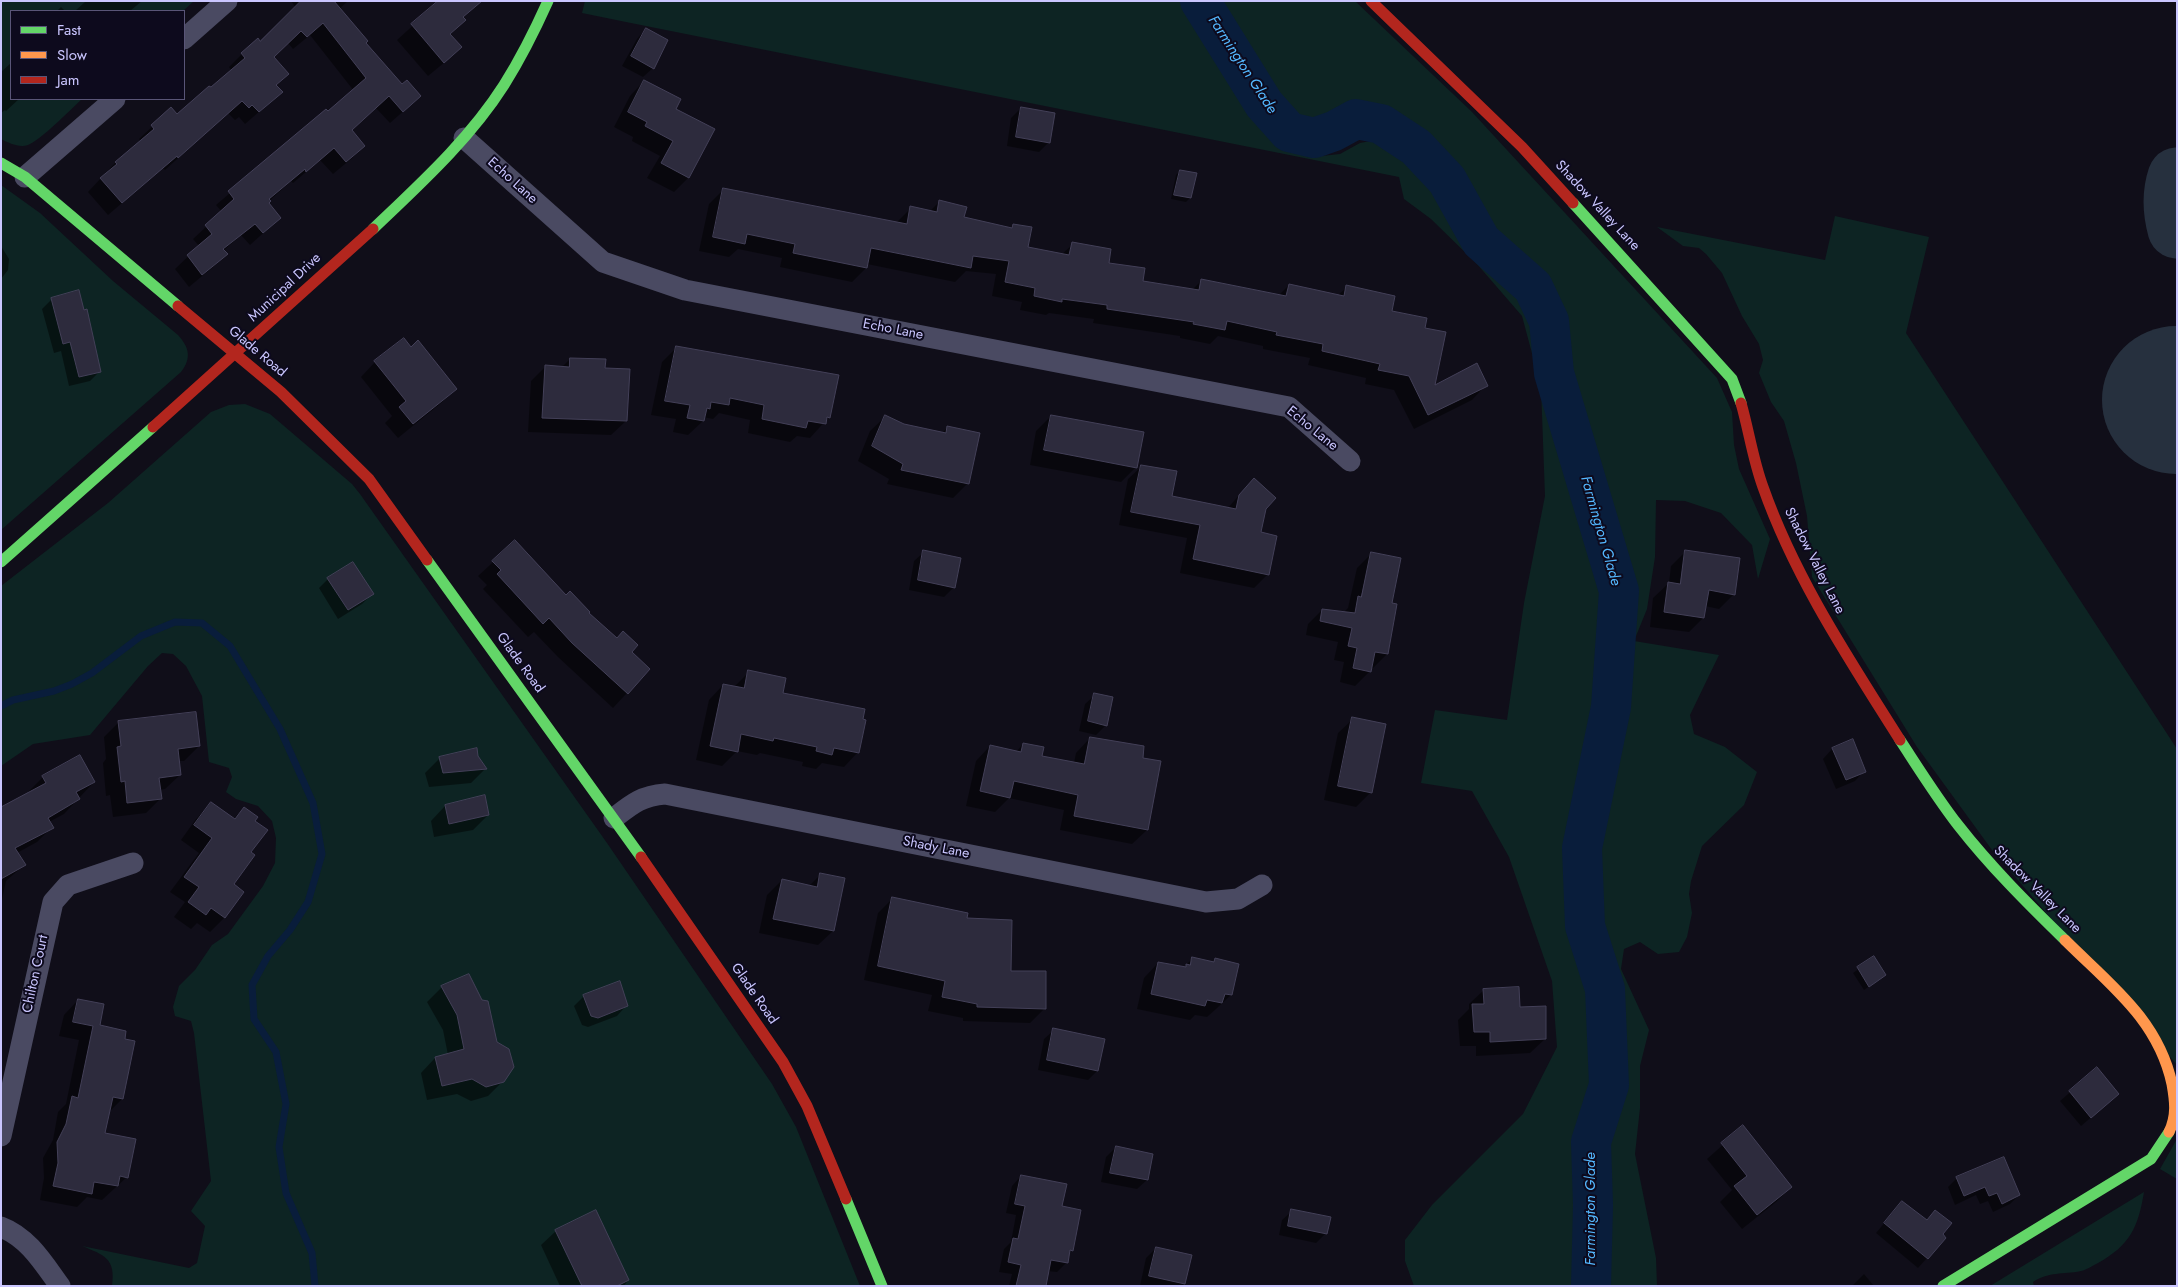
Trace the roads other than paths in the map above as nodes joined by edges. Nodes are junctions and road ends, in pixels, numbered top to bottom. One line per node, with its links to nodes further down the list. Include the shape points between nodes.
1 (227, 1): 4 (street)
2 (548, 1): 6 (street, Municipal Drive, via 536,34 503,87)
3 (1371, 1): 19 (street, Shadow Valley Lane, via 1522,146 1732,379 1747,421 1761,481 1797,565 1844,649 1936,795 1982,857 2110,983 2157,1041 2176,1102 2168,1133 2151,1159)
4 (185, 38)
5 (114, 100): 8 (street)
6 (464, 138): 9 (street, Municipal Drive, via 434,172); 10 (street, Echo Lane, via 603,262 685,290 1288,407)
7 (1, 163): 8 (street, Glade Road)
8 (25, 177): 9 (street, Glade Road)
9 (236, 354): 11 (street, Municipal Drive); 12 (street, Glade Road, via 328,436 369,479)
10 (1350, 460)
11 (1, 562)
12 (614, 818): 14 (street, Shady Lane, via 636,800 666,794 1206,902 1238,899); 18 (street, Glade Road, via 783,1062 807,1106)
13 (134, 863): 15 (street, Chilton Court, via 68,885 52,902)
14 (1262, 885)
15 (1, 1136)
16 (3, 1228): 17 (street, via 19,1237 38,1256)
17 (60, 1286)
18 (882, 1286)
19 (1943, 1286)

